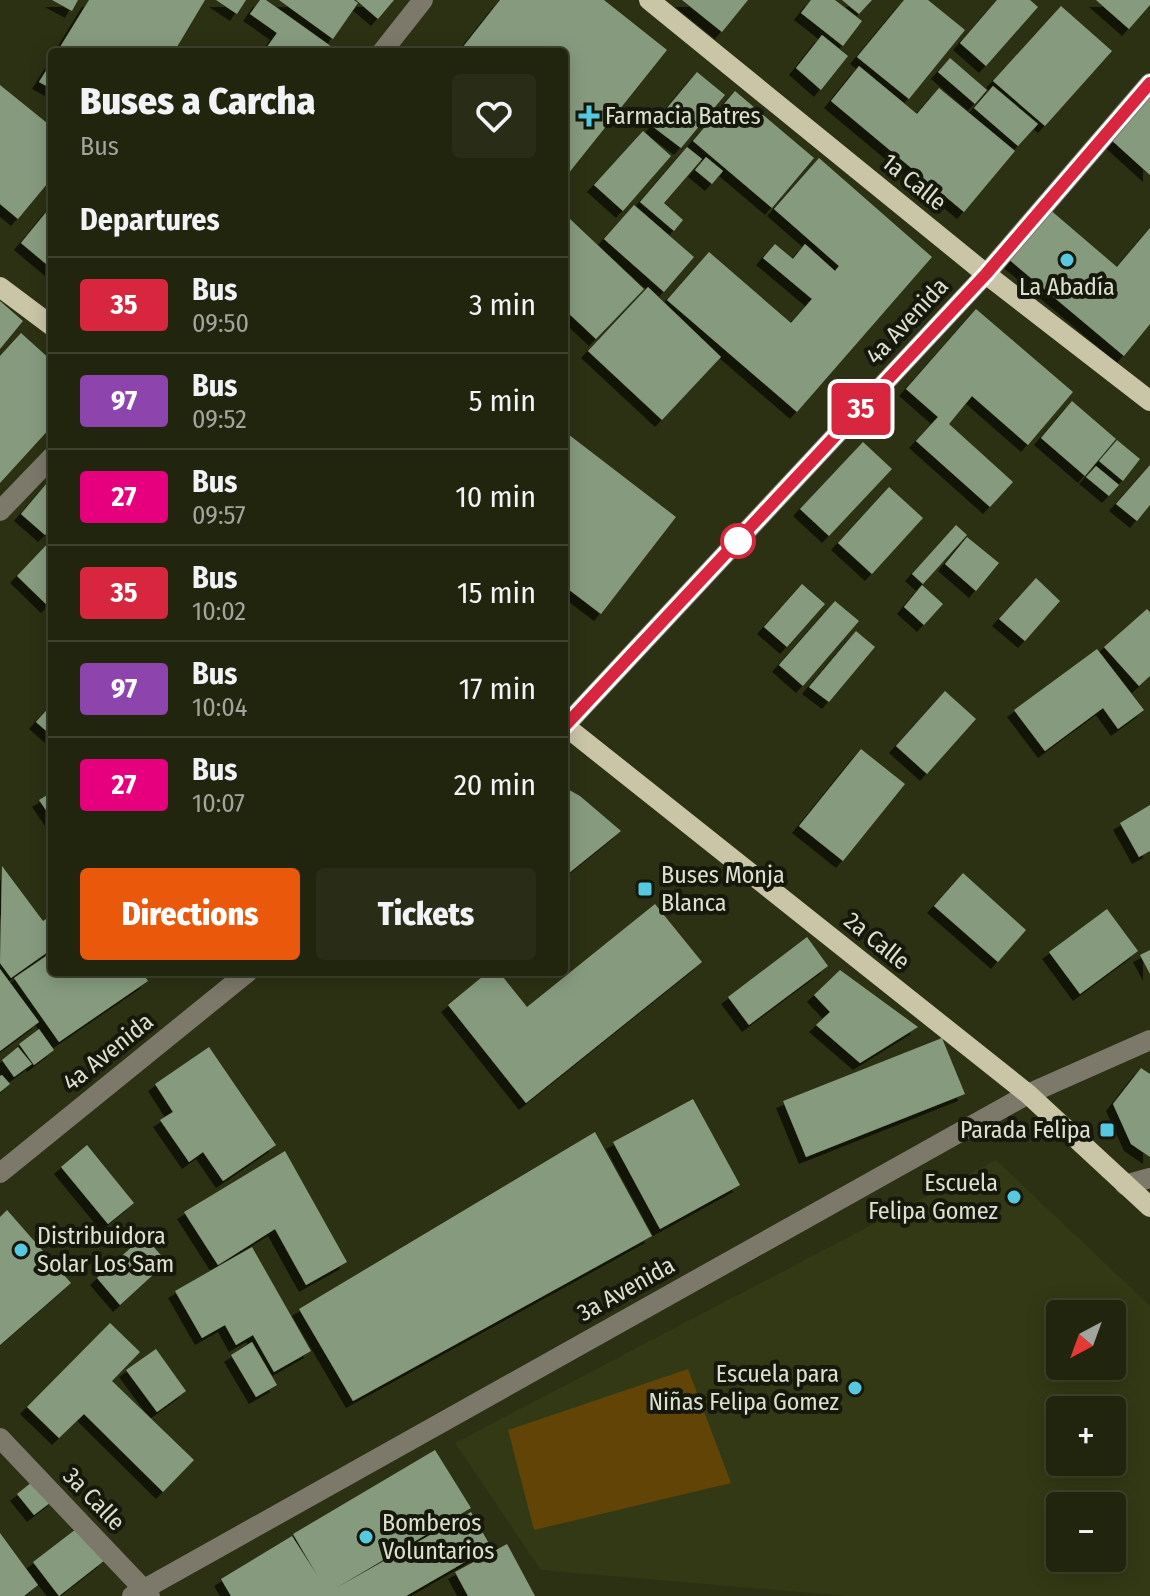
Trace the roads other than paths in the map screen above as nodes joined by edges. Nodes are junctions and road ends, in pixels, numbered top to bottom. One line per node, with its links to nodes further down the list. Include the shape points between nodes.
1 (423, 0): 3 (street)
2 (649, 0): 5 (main road, 1a Calle)
3 (385, 48)
4 (1150, 83): 5 (street, 4a Avenida)
5 (986, 274): 8 (main road, 1a Calle); 11 (street, 4a Avenida)
6 (0, 287): 7 (main road)
7 (48, 323)
8 (1150, 401)
9 (48, 461): 10 (street)
10 (0, 511)
11 (568, 722)
12 (568, 729): 15 (main road, 2a Calle)
13 (243, 976): 16 (street, 4a Avenida)
14 (1150, 1040): 15 (street, 3a Avenida)
15 (1028, 1094): 18 (main road, 2a Calle); 21 (street, 3a Avenida)
16 (0, 1173)
17 (1150, 1178): 18 (street)
18 (1125, 1185): 19 (main road, 2a Calle)
19 (1150, 1207)
20 (0, 1438): 21 (street, 3a Calle)
21 (142, 1594)

